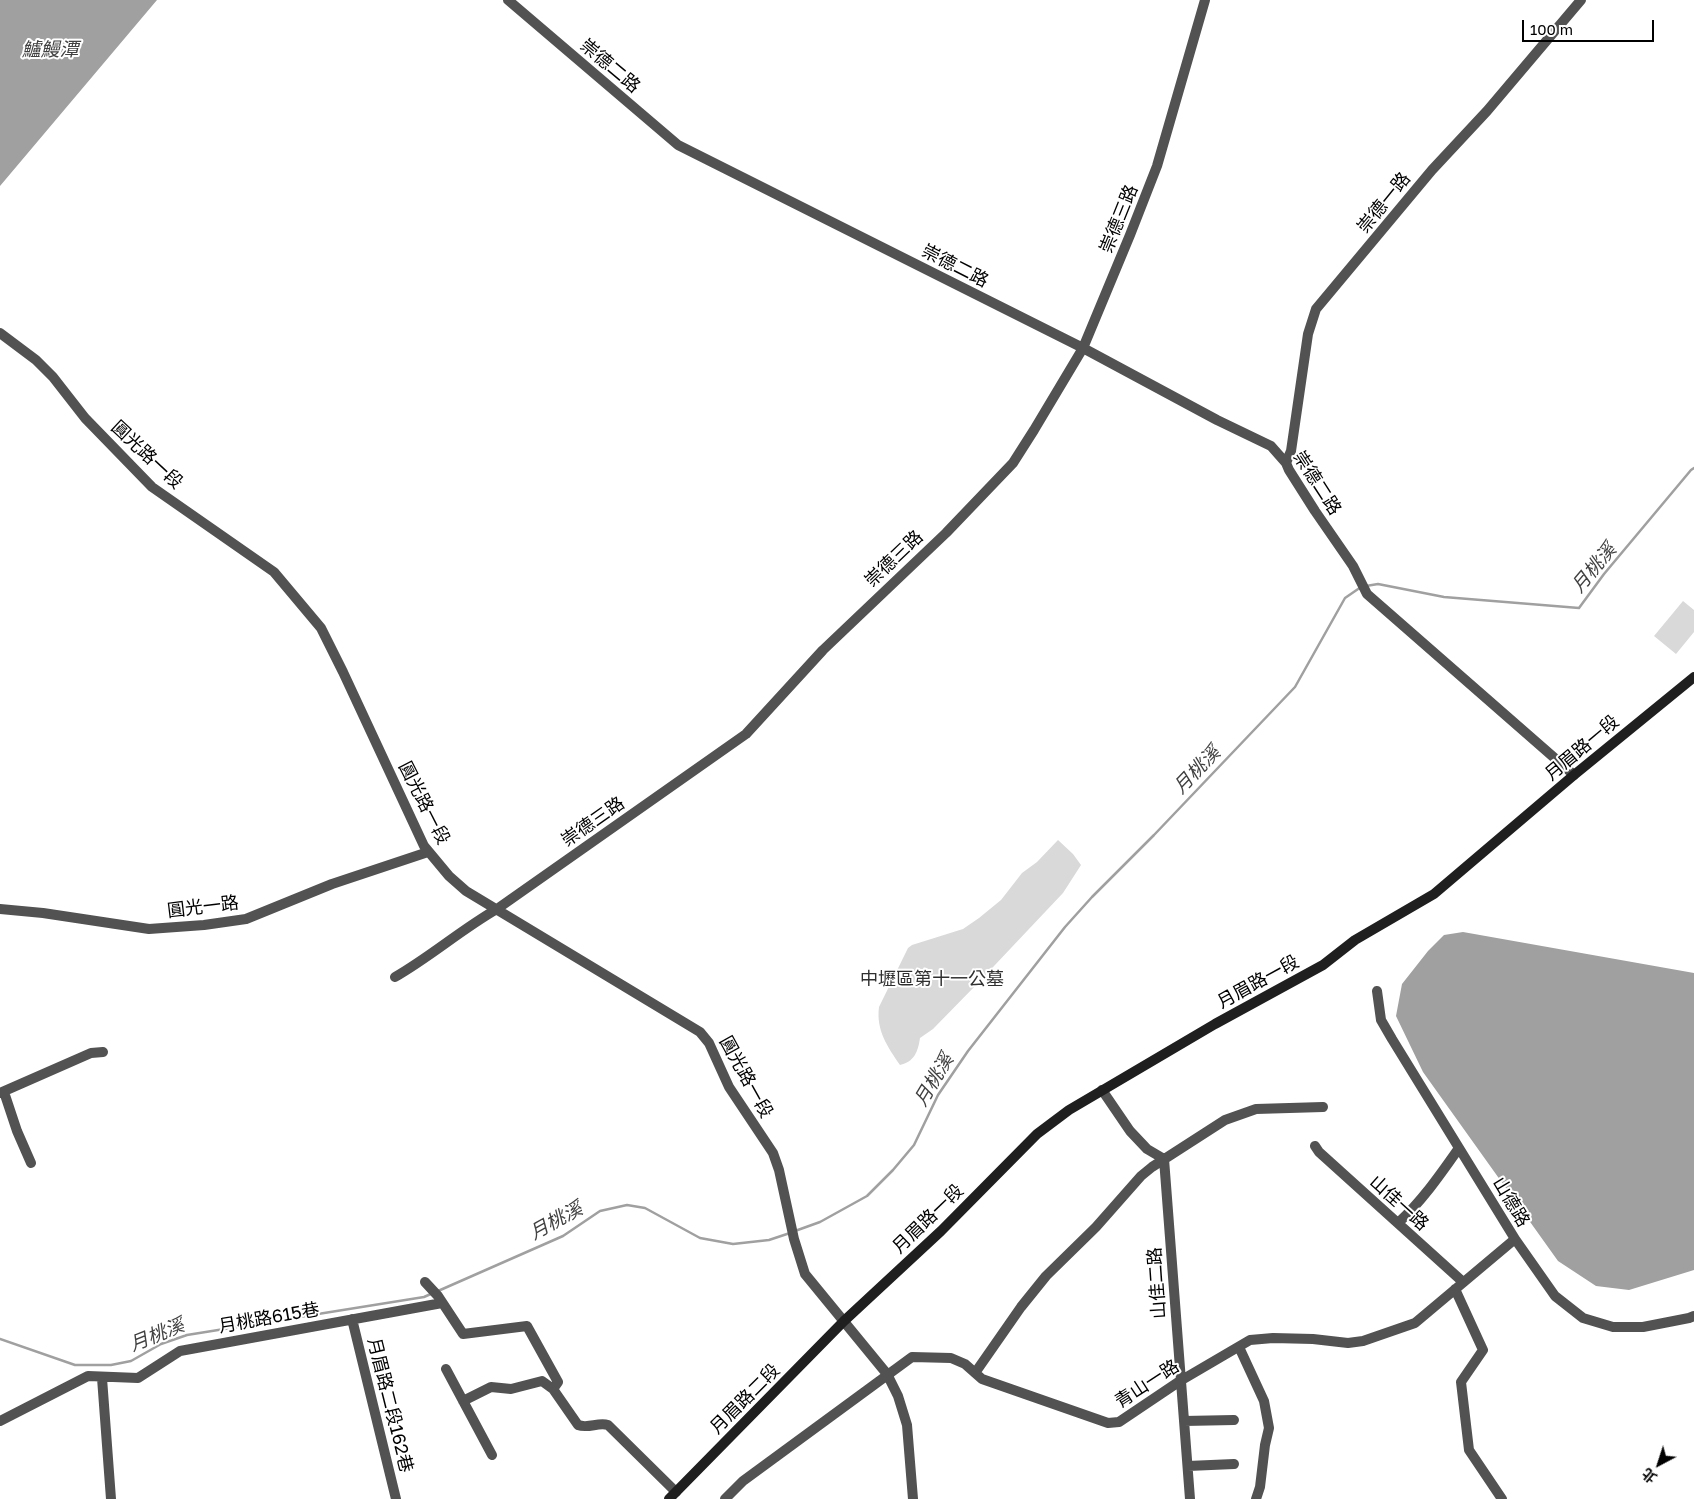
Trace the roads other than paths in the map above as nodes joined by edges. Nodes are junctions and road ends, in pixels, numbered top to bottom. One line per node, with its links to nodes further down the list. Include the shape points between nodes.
1 (508, 0): 5 (street, 崇德二路, via 678,145)
2 (1205, 0): 5 (street, 崇德三路, via 1157,166)
3 (1581, 0): 6 (street, 崇德一路, via 1316,309 1308,334 1291,451)
4 (0, 333): 9 (street, 圓光路一段, via 53,377 85,418 152,487 274,572 321,628)
5 (1083, 348): 6 (street, 崇德二路, via 1216,420 1264,441); 11 (street, 崇德三路, via 1013,463 946,533 823,650 746,734)
6 (1286, 463): 8 (street, 崇德二路, via 1354,566 1368,594)
7 (1693, 681): 8 (street, 月眉路一段)
8 (1574, 775): 15 (street, 月眉路一段, via 1434,894 1355,940 1323,964)
9 (428, 852): 10 (street, 圓光一路, via 332,884 246,919 204,925 149,929); 11 (street, 圓光路一段, via 466,891)
10 (0, 909)
11 (498, 910): 12 (street, 崇德三路); 29 (street, 圓光路一段, via 700,1032 710,1043 729,1087 773,1153 805,1274)
12 (395, 978)
13 (1377, 990): 19 (street, 山德路, via 1381,1020)
14 (103, 1052): 16 (street, via 91,1053)
15 (1102, 1090): 20 (street, via 1130,1131 1147,1149); 29 (street, 月眉路一段, via 1037,1134)
16 (2, 1092): 21 (street)
17 (1323, 1107): 20 (street, via 1256,1109 1225,1120)
18 (1315, 1146): 22 (street, 山佳一路)
19 (1459, 1148): 22 (street, via 1414,1208); 23 (street, 山德路)
20 (1164, 1159): 32 (street, via 1140,1176 1096,1227 1046,1276); 35 (street, 山佳二路)
21 (31, 1163)
22 (1398, 1223): 25 (street, 山佳一路)
23 (1515, 1239): 25 (street, 青山一路); 28 (street, 山德路, via 1555,1296 1583,1318 1613,1327 1644,1327)
24 (425, 1282): 26 (street)
25 (1459, 1286): 30 (street, 青山一路, via 1415,1323 1363,1341 1273,1338 1250,1340); 51 (street, 山佳一路, via 1483,1350 1461,1382 1469,1450)
26 (440, 1299): 27 (street, 月桃路615巷); 36 (street, via 463,1334 527,1326 558,1382)
27 (352, 1319): 34 (street, 月桃路615巷, via 180,1351 138,1378); 46 (street, 月眉路二段162巷)
28 (1692, 1320)
29 (844, 1322): 33 (street, 圓光路一段); 44 (street, 月眉路二段)
30 (1239, 1347): 35 (street, 青山一路); 50 (street, via 1264,1401 1269,1428)
31 (446, 1369): 37 (street)
32 (975, 1373): 33 (street, 青山一路, via 951,1358 912,1357); 35 (street, 青山一路, via 1108,1423 1120,1422)
33 (887, 1374): 47 (street, 青山一路, via 743,1481); 48 (street, 圓光路一段, via 907,1425)
34 (102, 1378): 39 (street, 月桃路615巷, via 88,1376); 45 (street)
35 (1180, 1381): 40 (street, 山佳二路)
36 (553, 1389): 37 (street, via 542,1381 511,1389 491,1387); 44 (street, via 578,1425 608,1424)
37 (463, 1401): 41 (street)
38 (1234, 1420): 40 (street)
39 (0, 1421)
40 (1184, 1421): 43 (street, 山佳二路)
41 (492, 1455)
42 (1234, 1464): 43 (street)
43 (1188, 1466): 49 (street, 山佳二路)
44 (673, 1496)
45 (112, 1499)
46 (396, 1499)
47 (725, 1499)
48 (913, 1499)
49 (1190, 1499)
50 (1256, 1499)
51 (1502, 1499)

